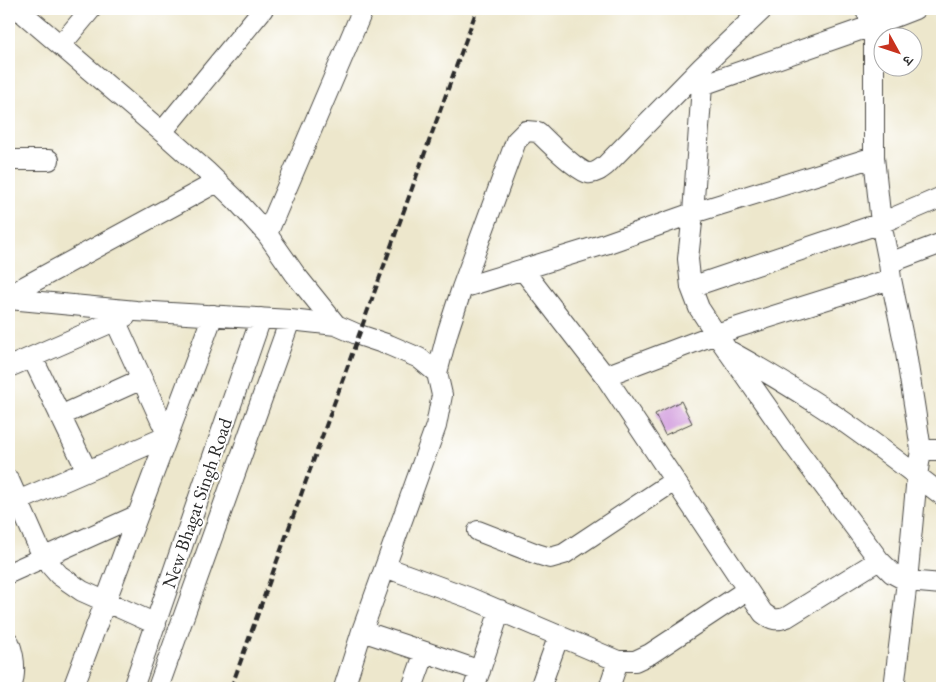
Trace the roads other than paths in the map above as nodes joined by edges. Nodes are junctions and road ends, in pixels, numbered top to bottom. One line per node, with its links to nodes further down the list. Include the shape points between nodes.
1 (18, 9): 8 (street)
2 (91, 9): 8 (street)
3 (263, 9): 10 (street)
4 (363, 9): 18 (street)
5 (764, 9): 9 (street)
6 (915, 9): 7 (street)
7 (869, 17): 9 (street); 11 (street)
8 (61, 44): 10 (street)
9 (702, 76): 16 (street); 23 (street, via 598,171 587,173 538,132 526,131 516,140)
10 (162, 132): 14 (street)
11 (874, 157): 16 (street); 17 (street)
12 (9, 160): 13 (street)
13 (49, 160)
14 (217, 182): 18 (street); 24 (street)
15 (942, 197): 17 (street)
16 (693, 213): 20 (street); 22 (street, via 688,259)
17 (881, 223): 21 (street); 22 (street)
18 (266, 234): 31 (street)
19 (942, 243): 21 (street)
20 (523, 270): 23 (street); 36 (street)
21 (890, 271): 32 (street); 40 (street)
22 (691, 287): 32 (street, via 699,308)
23 (462, 288): 35 (street)
24 (9, 295)
25 (9, 299): 26 (street)
26 (136, 311): 27 (street); 29 (street)
27 (213, 316): 28 (street); 39 (street)
28 (261, 318): 30 (street); 58 (street, New Bhagat Singh Road)
29 (115, 320): 33 (street); 37 (street)
30 (290, 320): 31 (street); 68 (street, New Bhagat Singh Road)
31 (336, 325): 35 (street, via 419,358)
32 (722, 342): 36 (street); 43 (street, via 817,404); 50 (street, via 795,447)
33 (32, 357): 34 (street); 38 (street)
34 (9, 367)
35 (438, 373): 51 (street, via 442,395 436,426)
36 (605, 376): 44 (street)
37 (142, 379): 38 (street); 39 (street)
38 (60, 416): 42 (street)
39 (168, 436): 42 (street); 47 (street)
40 (921, 450): 41 (street); 43 (street)
41 (942, 450)
42 (87, 471): 45 (street)
43 (917, 476): 46 (street); 53 (street)
44 (674, 482): 48 (street, via 564,554 550,558); 55 (street)
45 (12, 492): 49 (street)
46 (942, 495)
47 (138, 516): 49 (street); 56 (street)
48 (478, 531)
49 (43, 557): 52 (street); 56 (street, via 59,575 82,591)
50 (880, 560): 53 (street, via 892,573); 55 (street, via 779,620 763,613)
51 (385, 567): 57 (street); 59 (street)
52 (9, 573)
53 (907, 581): 54 (street); 73 (street)
54 (942, 584)
55 (747, 590): 63 (street, via 650,654 635,661)
56 (105, 601): 58 (street); 66 (street)
57 (500, 610): 60 (street); 64 (street)
58 (156, 624): 67 (street, New Bhagat Singh Road)
59 (362, 631): 62 (street); 69 (street)
60 (559, 635): 63 (street); 71 (street)
61 (9, 644): 65 (street, via 15,661)
62 (424, 652): 64 (street); 70 (street)
63 (618, 661): 72 (street)
64 (477, 680)
65 (11, 688)
66 (73, 688)
67 (133, 688)
68 (158, 688)
69 (344, 688)
70 (412, 688)
71 (540, 688)
72 (609, 688)
73 (894, 688)

